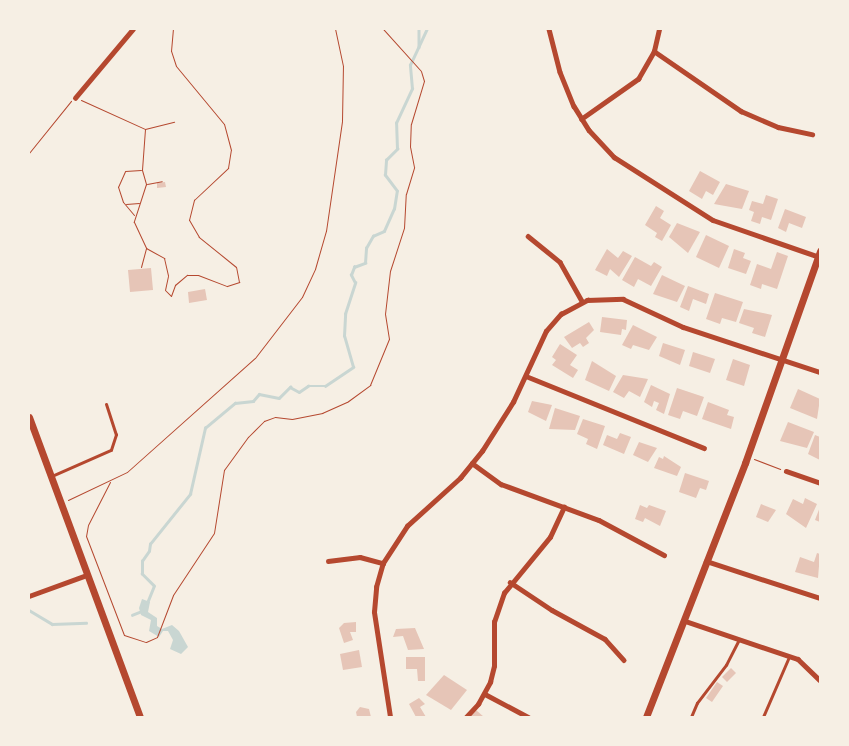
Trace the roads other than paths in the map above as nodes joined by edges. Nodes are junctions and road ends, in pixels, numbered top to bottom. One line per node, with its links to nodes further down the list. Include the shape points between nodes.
1 (133, 29): 5 (street)
2 (549, 29): 6 (street, via 566,90)
3 (659, 29): 4 (street)
4 (654, 52): 6 (street, via 629,87); 7 (street, via 741,111 778,127)
5 (75, 98)
6 (581, 119): 9 (street, via 614,156 696,211 731,228)
7 (812, 134)
8 (528, 236): 10 (street, via 560,262)
9 (820, 255): 11 (main road)
10 (582, 301): 11 (street, via 600,298 623,300 684,327); 13 (street, via 550,324)
11 (782, 359): 12 (street); 24 (main road)
12 (820, 372)
13 (526, 376): 16 (street); 17 (street, via 498,427)
14 (106, 405): 19 (lane, via 116,435 111,450)
15 (29, 417): 19 (main road)
16 (704, 448)
17 (472, 463): 21 (street, via 501,484); 25 (street, via 407,526)
18 (786, 471): 20 (street)
19 (51, 477): 26 (main road)
20 (820, 483)
21 (564, 507): 22 (street, via 627,533); 27 (street, via 550,537)
22 (664, 555)
23 (328, 561): 25 (street, via 355,557)
24 (706, 561): 29 (street); 30 (main road)
25 (383, 563): 37 (street, via 376,587 374,612)
26 (87, 575): 28 (street); 36 (main road)
27 (510, 582): 33 (street, via 605,639); 35 (street, via 495,616 494,666)
28 (29, 596)
29 (820, 598)
30 (685, 621): 31 (street); 40 (main road)
31 (739, 640): 32 (street); 41 (lane)
32 (789, 656): 34 (street, via 803,662); 42 (lane)
33 (624, 660)
34 (820, 680)
35 (485, 694): 38 (street); 39 (street)
36 (140, 717)
37 (390, 717)
38 (466, 717)
39 (528, 717)
40 (646, 717)
41 (691, 717)
42 (763, 717)

